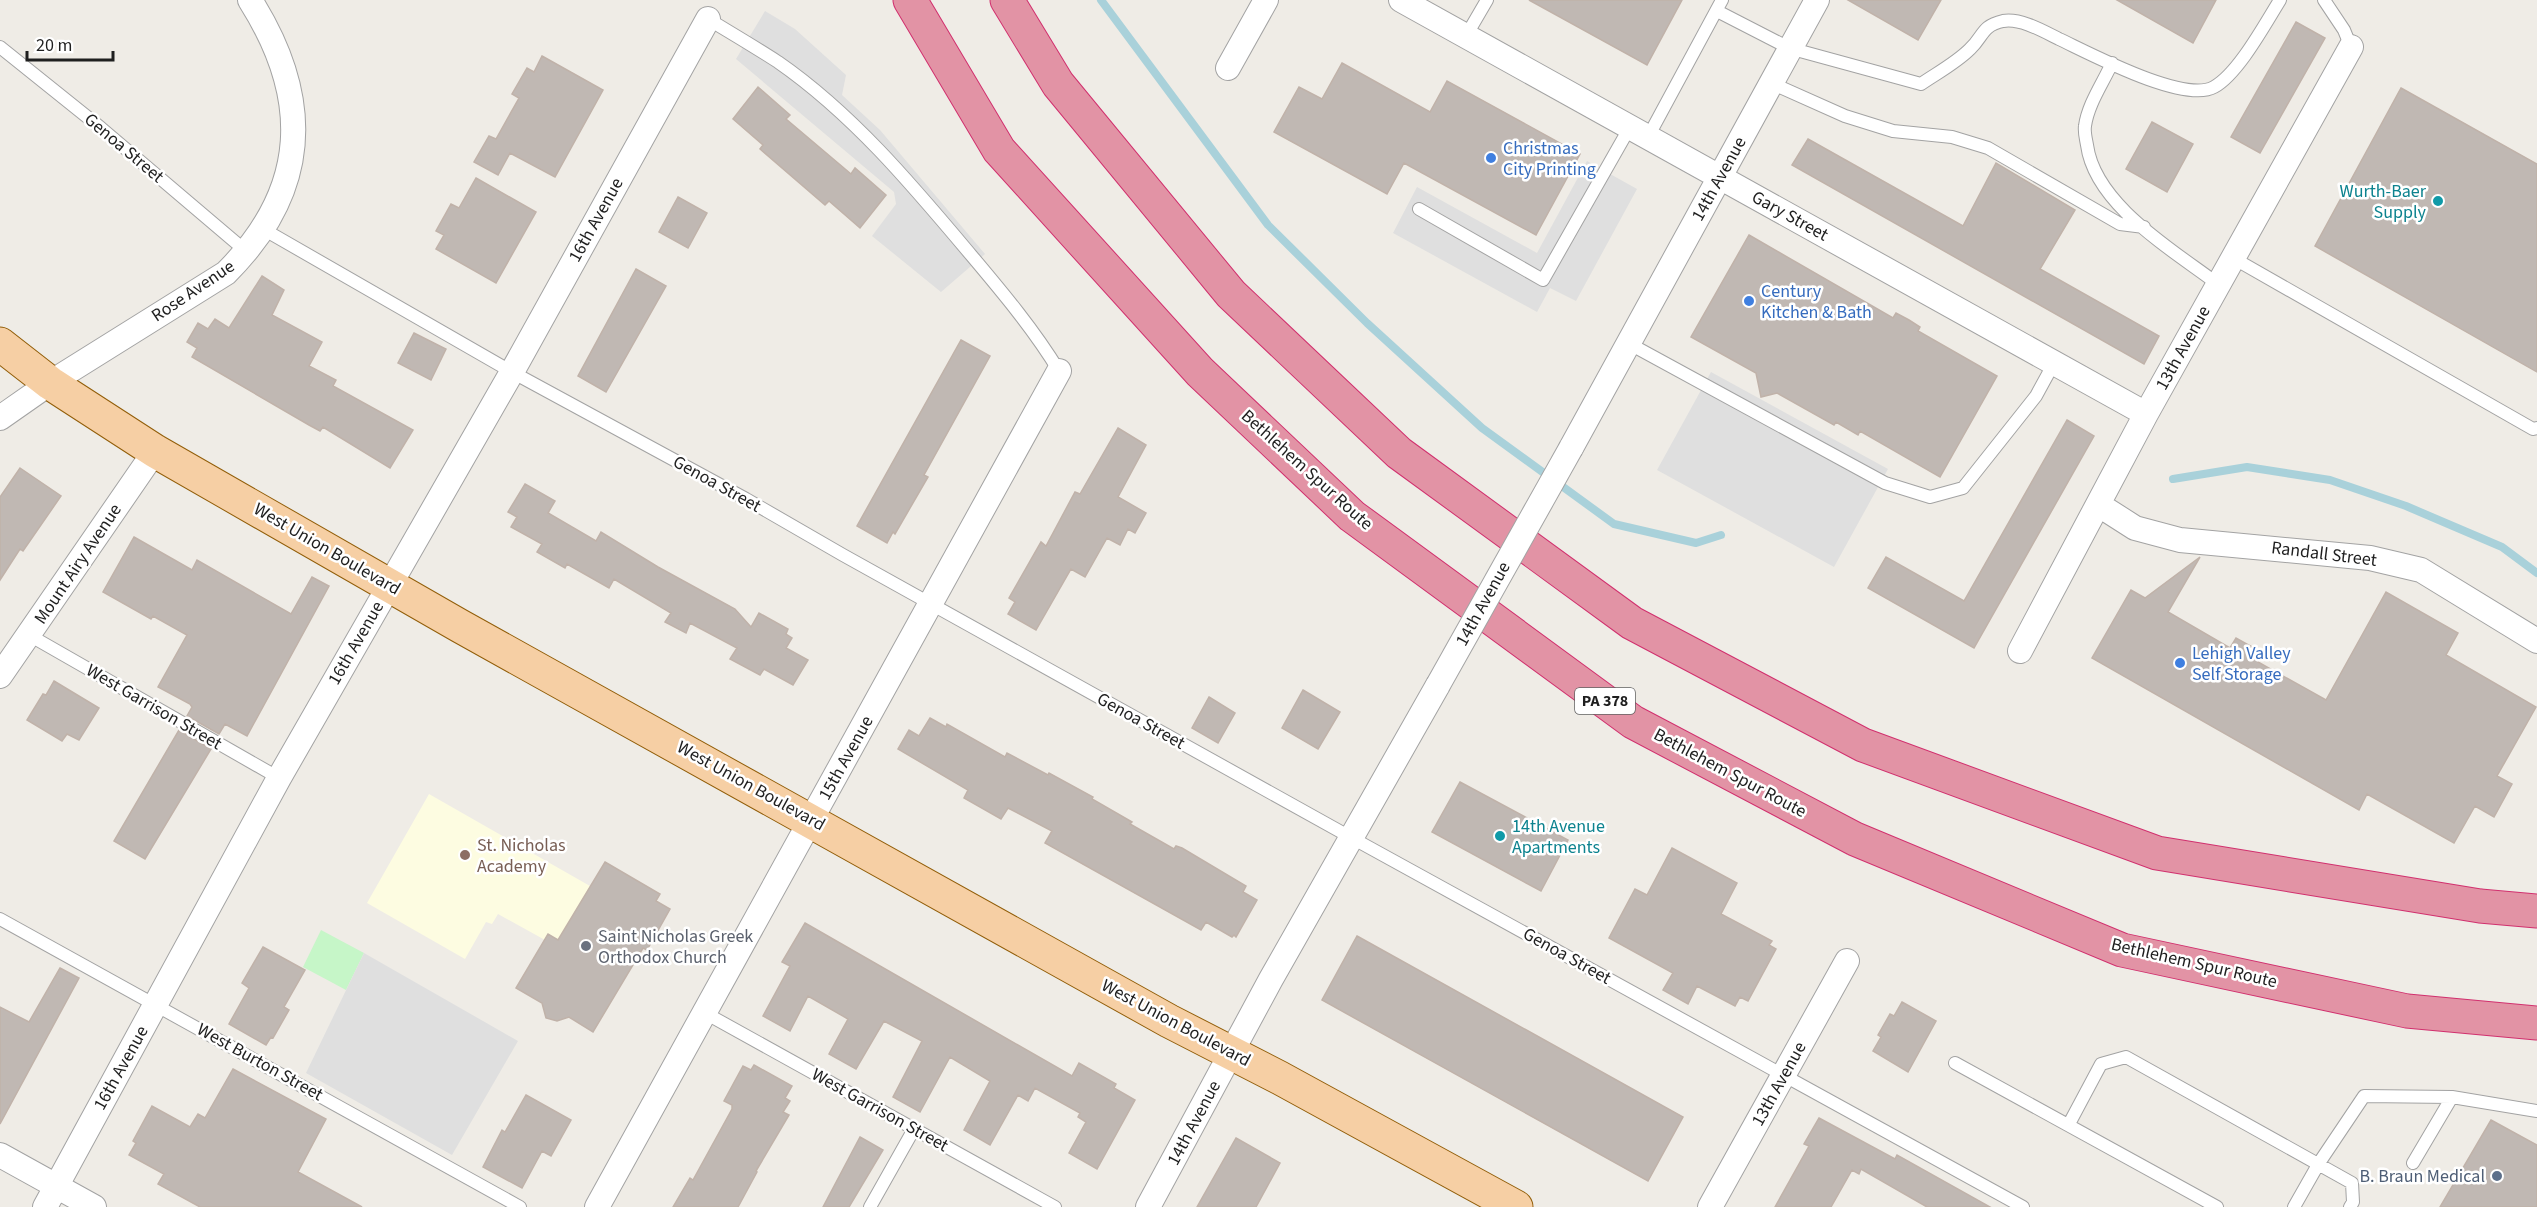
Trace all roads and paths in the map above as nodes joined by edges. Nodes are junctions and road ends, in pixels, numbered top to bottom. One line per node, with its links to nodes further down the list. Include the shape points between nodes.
1 (250, 0): 23 (street, Rose Avenue, via 284,65 292,104 294,143 290,164 280,198)
2 (910, 0): 52 (highway, Bethlehem Spur Route / PA 378, via 999,150 1200,372 1352,516 1633,722 1855,840 2122,950 2407,1011)
3 (1007, 0): 47 (highway, via 1059,84 1231,294 1399,453 1632,623 1863,745 2157,853 2480,906)
4 (1266, 0): 17 (street)
5 (1401, 0): 12 (street, Gary Street)
6 (1487, 0): 12 (lane)
7 (1817, 0): 15 (street, 14th Avenue)
8 (2280, 0): 16 (lane, via 2249,49 2214,87 2197,91 2178,88)
9 (2324, 0): 14 (lane)
10 (1720, 5): 15 (lane); 19 (lane)
11 (708, 19): 30 (street, 16th Avenue); 31 (lane, via 778,63 872,143 922,196 1038,336)
12 (1466, 36): 19 (street, Gary Street)
13 (0, 47): 24 (lane, Genoa Street)
14 (2351, 47): 25 (street, 13th Avenue)
15 (1790, 48): 16 (lane, via 1921,84 1970,49 1986,26 2006,21 2028,25); 18 (street, 14th Avenue)
16 (2112, 63): 22 (lane, via 2084,127 2089,159 2102,187)
17 (1228, 68)
18 (1771, 83): 20 (street, 14th Avenue); 22 (lane, via 1845,116 1893,131 1952,137 1988,148 2120,224)
19 (1639, 132): 20 (street, Gary Street); 21 (lane, via 1543,280)
20 (1720, 177): 27 (street, 14th Avenue); 29 (street, Gary Street)
21 (1419, 209)
22 (2144, 227): 26 (lane)
23 (263, 229): 24 (street, Rose Avenue); 30 (lane, Genoa Street)
24 (247, 252): 32 (street, Rose Avenue, via 226,273)
25 (2233, 258): 26 (street, 13th Avenue); 35 (lane)
26 (2218, 285): 33 (street, 13th Avenue)
27 (1628, 343): 29 (lane, via 1885,483 1930,497 1963,488 2036,396); 46 (street, 14th Avenue, bridge)
28 (0, 344): 32 (main road, West Union Boulevard)
29 (2054, 363): 33 (street, Gary Street)
30 (512, 372): 38 (street, 16th Avenue); 39 (lane, Genoa Street)
31 (1059, 372): 39 (street, 15th Avenue)
32 (50, 383): 34 (street, Rose Avenue); 36 (main road, West Union Boulevard)
33 (2146, 414): 37 (street, 13th Avenue)
34 (0, 418)
35 (2537, 428)
36 (154, 451): 38 (main road, West Union Boulevard); 40 (street, Mount Airy Avenue)
37 (2099, 505): 41 (street, Randall Street, via 2136,528 2180,540 2370,558 2421,570); 42 (street, 13th Avenue)
38 (389, 585): 44 (street, 16th Avenue); 45 (main road, West Union Boulevard)
39 (932, 604): 45 (street, 15th Avenue); 46 (lane, Genoa Street)
40 (29, 635): 43 (street, Mount Airy Avenue); 44 (lane, West Garrison Street)
41 (2537, 640)
42 (2020, 651)
43 (0, 676)
44 (279, 778): 50 (street, 16th Avenue)
45 (812, 820): 51 (street, 15th Avenue); 53 (main road, West Union Boulevard, via 1169,1022)
46 (1352, 838): 53 (street, 14th Avenue); 55 (lane, Genoa Street)
47 (2537, 910)
48 (0, 919): 50 (lane, West Burton Street)
49 (1847, 961): 55 (street, 13th Avenue)
50 (155, 1005): 63 (street, 16th Avenue); 65 (lane, West Burton Street)
51 (705, 1013): 59 (lane, West Garrison Street); 66 (street, 15th Avenue)
52 (2537, 1023)
53 (1231, 1053): 69 (street, 14th Avenue); 70 (main road, West Union Boulevard)
54 (1955, 1063): 58 (lane)
55 (1784, 1075): 71 (street, 13th Avenue); 72 (lane, Genoa Street)
56 (2451, 1097): 57 (lane); 61 (lane, via 2364,1095); 62 (lane)
57 (2537, 1111)
58 (2069, 1124): 61 (lane, via 2101,1064 2126,1057); 73 (lane)
59 (914, 1129): 67 (lane); 68 (lane, West Garrison Street)
60 (0, 1155): 63 (street)
61 (2319, 1163): 74 (lane); 75 (lane, via 2352,1183)
62 (2413, 1163)
63 (51, 1197): 64 (street)
64 (94, 1207)
65 (520, 1207)
66 (597, 1207)
67 (870, 1207)
68 (1055, 1207)
69 (1148, 1207)
70 (1516, 1207)
71 (1710, 1207)
72 (2023, 1207)
73 (2217, 1207)
74 (2294, 1207)
75 (2350, 1207)

